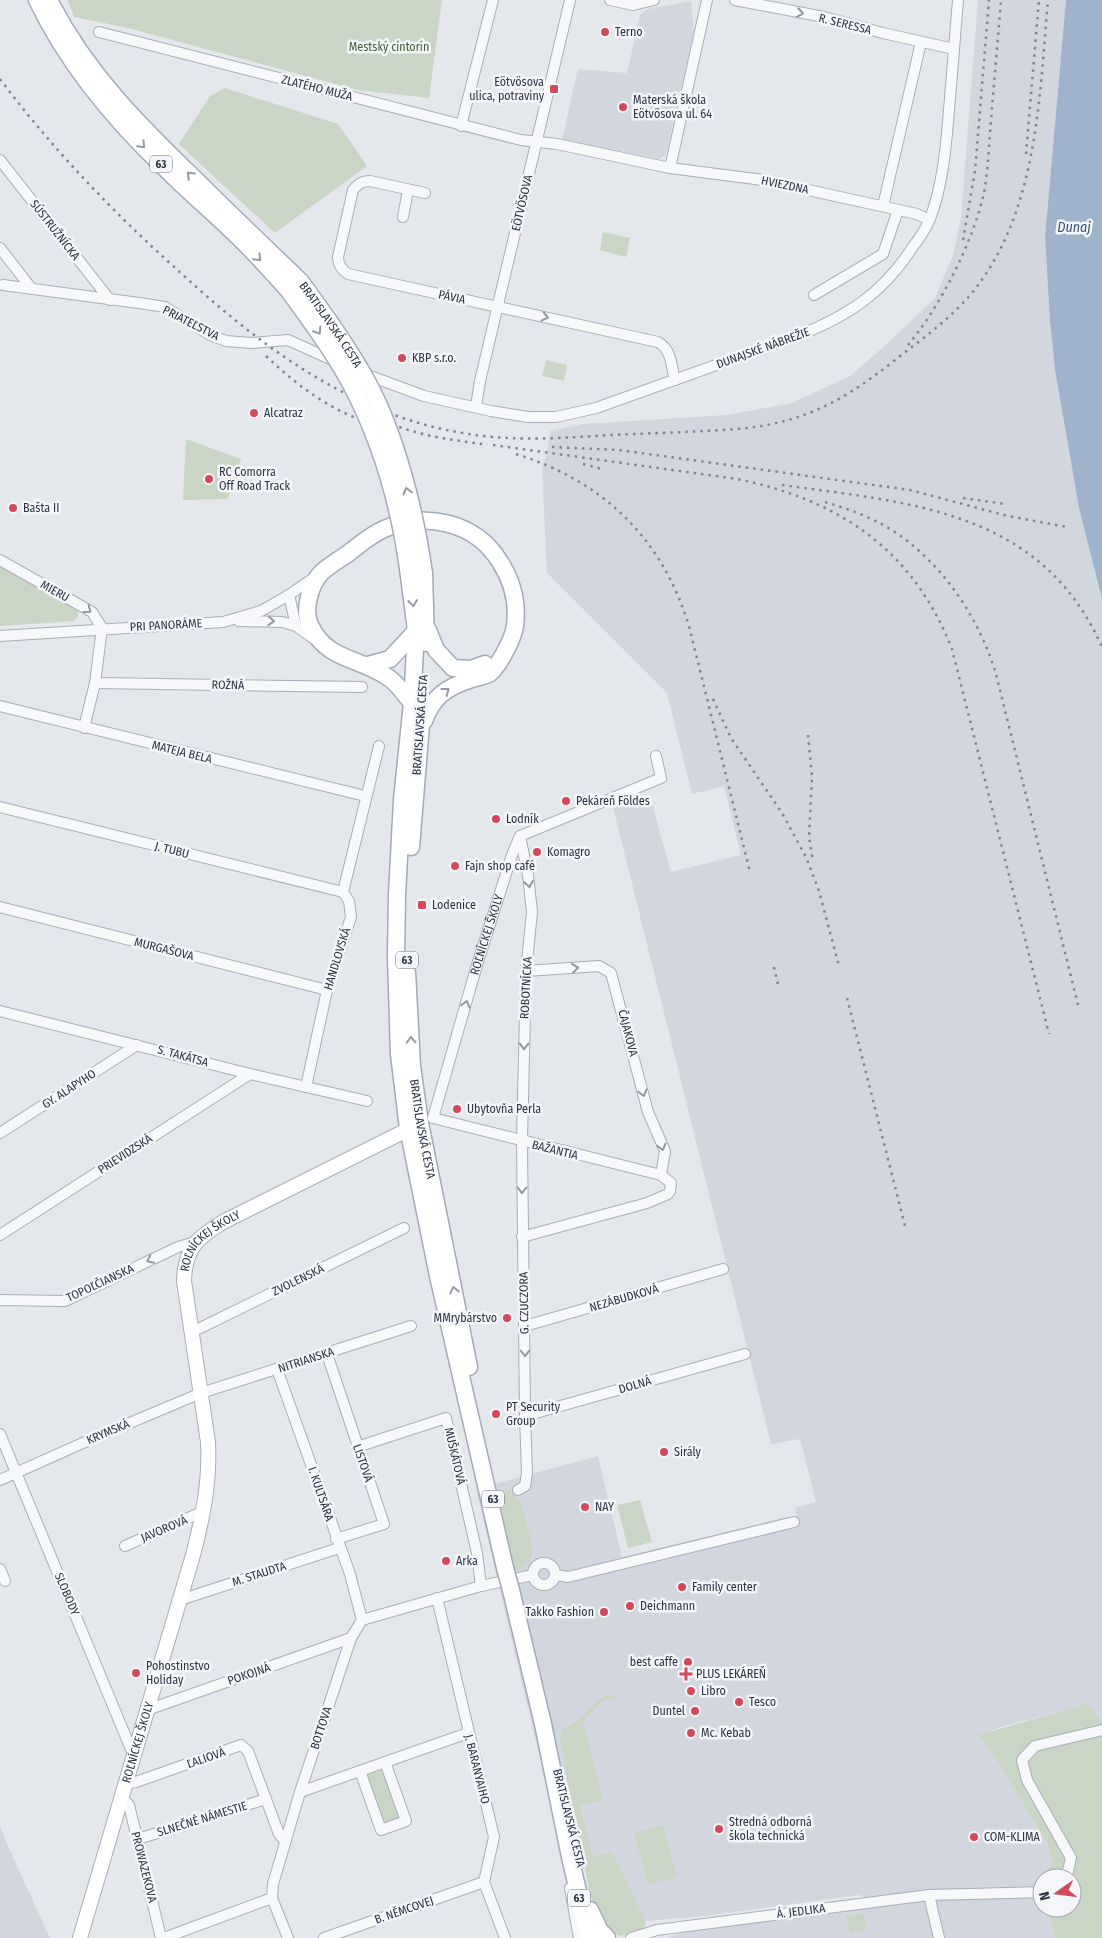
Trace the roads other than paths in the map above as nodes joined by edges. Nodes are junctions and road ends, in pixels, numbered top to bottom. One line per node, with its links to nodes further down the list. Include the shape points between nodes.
1 (37, 0): 25 (main road, BRATISLAVSKÁ CESTA / 63, one-way to 25, via 77,69 111,111 161,164)
2 (49, 0): 25 (main road, BRATISLAVSKÁ CESTA / 63, one-way to 2, via 112,96 83,58)
3 (493, 0): 13 (street)
4 (570, 0): 14 (street, EÖTVÖSOVA)
5 (610, 0): 6 (street, via 633,5)
6 (654, 0)
7 (707, 0): 16 (street)
8 (736, 0): 11 (street, R. SERESSA, one-way to 11)
9 (958, 0): 12 (street, DUNAJSKÉ NÁBREŽIE)
10 (99, 32): 13 (street, ZLATÉHO MUŽA)
11 (921, 42): 12 (street, R. SERESSA); 19 (street)
12 (954, 49): 22 (street, DUNAJSKÉ NÁBREŽIE, via 945,151)
13 (461, 126): 14 (street, ZLATÉHO MUŽA)
14 (536, 142): 16 (street, HVIEZDNA); 29 (street, EÖTVÖSOVA)
15 (0, 160): 28 (street, SÚSTRUŽNÍCKA)
16 (670, 168): 19 (street, HVIEZDNA, via 763,180)
17 (408, 190): 18 (street, PÁVIA); 21 (street); 29 (street, PÁVIA, via 370,181 362,182 353,190 338,257 342,269 348,274)
18 (425, 193)
19 (883, 206): 20 (street, HVIEZDNA)
20 (898, 210): 22 (street, HVIEZDNA); 27 (street, via 883,254)
21 (403, 217)
22 (929, 220): 31 (street, DUNAJSKÉ NÁBREŽIE, via 901,265 877,292 855,308 800,335)
23 (0, 248): 26 (street)
24 (3, 285): 26 (street, PRIATEĽSTVA)
25 (295, 287): 40 (main road, BRATISLAVSKÁ CESTA / 63, bridge, via 349,352 369,384 383,416 417,531)
26 (31, 288): 28 (street, PRIATEĽSTVA)
27 (814, 294)
28 (110, 300): 30 (street, PRIATEĽSTVA, via 165,308 226,341 288,340)
29 (497, 307): 31 (street, PÁVIA, one-way to 31, via 658,342 670,356); 32 (street, EÖTVÖSOVA)
30 (343, 365): 32 (street, DUNAJSKÉ NÁBREŽIE, via 424,396)
31 (675, 380): 32 (street, DUNAJSKÉ NÁBREŽIE, via 596,408 556,417 513,416)
32 (476, 406)
33 (0, 560): 39 (street, MIERU, one-way to 39, via 92,612)
34 (320, 573): 35 (street, PRI PANORÁME); 36 (main road, via 309,596); 43 (main road, via 387,528 433,521 461,527 490,548 513,588 516,603 514,632)
35 (289, 595): 36 (street); 37 (street, PRI PANORÁME, via 260,611); 38 (street)
36 (307, 612): 42 (main road, via 314,632)
37 (223, 622): 38 (street, one-way to 38, via 269,621); 39 (street, PRI PANORÁME)
38 (296, 626): 42 (street)
39 (102, 628): 41 (street, PRI PANORÁME); 45 (street)
40 (422, 629): 43 (main road, via 453,668 471,669); 44 (main road, via 390,659); 47 (main road, BRATISLAVSKÁ CESTA / 63); 50 (main road, BRATISLAVSKÁ CESTA / 63)
41 (0, 636)
42 (328, 649): 44 (main road)
43 (501, 656): 50 (main road, one-way to 43, via 430,706 442,694 456,684 490,673)
44 (368, 665): 47 (main road, via 388,677)
45 (94, 683): 46 (street, ROŽNÁ); 49 (street)
46 (362, 687)
47 (412, 703): 65 (main road, BRATISLAVSKÁ CESTA / 63, via 400,835 396,956 399,1054)
48 (0, 706): 49 (street, MATEJA BELA)
49 (84, 728): 53 (street, MATEJA BELA)
50 (421, 730): 65 (main road, BRATISLAVSKÁ CESTA / 63, one-way to 50, via 412,1066 407,960 411,839)
51 (378, 746): 53 (street, HANDLOVSKÁ)
52 (656, 756): 55 (street, via 661,778)
53 (365, 796): 56 (street, HANDLOVSKÁ)
54 (0, 807): 56 (street, J. TUBU)
55 (520, 836): 58 (street, ROBOTNÍCKA, one-way to 58, via 532,912); 65 (street, ROĽNÍCKEJ ŠKOLY, one-way to 55)
56 (343, 892): 59 (street, HANDLOVSKÁ, via 349,901 350,917)
57 (0, 907): 59 (street, MURGAŠOVA)
58 (526, 971): 67 (street, ROBOTNÍCKA, one-way to 67); 68 (street, ČAJAKOVA, one-way to 68, via 598,966 611,973 648,1112 665,1151)
59 (328, 990): 63 (street, HANDLOVSKÁ)
60 (0, 1011): 61 (street, S. TAKÁTSA)
61 (137, 1045): 62 (street, S. TAKÁTSA); 66 (street, GY. ALAPYHO)
62 (250, 1074): 63 (street, S. TAKÁTSA); 70 (street, PRIEVIDZSKÁ)
63 (306, 1087): 64 (street, S. TAKÁTSA)
64 (367, 1101)
65 (420, 1123): 67 (street, BAŽANTIA); 72 (main road, ROĽNÍCKEJ ŠKOLY, via 223,1222); 102 (main road, BRATISLAVSKÁ CESTA / 63, bridge, via 462,1328 505,1568)
66 (0, 1133)
67 (522, 1142): 68 (street, BAŽANTIA); 71 (street, G. CZUCZORA, one-way to 71)
68 (661, 1175): 71 (street, via 672,1186 668,1194 647,1203)
69 (404, 1228): 77 (street, ZVOLENSKÁ)
70 (0, 1234)
71 (522, 1237): 76 (street, G. CZUCZORA)
72 (195, 1242): 74 (street, TOPOĽČIANSKA, one-way to 74, via 65,1301); 77 (main road, ROĽNÍCKEJ ŠKOLY, via 184,1270)
73 (723, 1269): 76 (street, NEZÁBUDKOVÁ)
74 (0, 1300)
75 (412, 1326): 78 (street, NITRIANSKA)
76 (525, 1326): 82 (street, G. CZUCZORA, one-way to 82)
77 (192, 1332): 81 (main road, ROĽNÍCKEJ ŠKOLY)
78 (327, 1354): 80 (street, NITRIANSKA); 84 (street, LISTOVÁ)
79 (745, 1354): 82 (street, DOLNÁ)
80 (278, 1370): 81 (street, NITRIANSKA); 90 (street, I. KULTSÁRA)
81 (201, 1392): 85 (street, KRYMSKÁ); 88 (main road, ROĽNÍCKEJ ŠKOLY, via 209,1464)
82 (525, 1416): 87 (street, G. CZUCZORA, via 526,1486)
83 (0, 1434): 85 (street, SLOBODY)
84 (357, 1447): 90 (street, LISTOVÁ, via 384,1524); 96 (street, MUŠKÁTOVÁ, via 446,1418 477,1553)
85 (17, 1473): 86 (street, KRYMSKÁ); 105 (street, SLOBODY)
86 (0, 1480)
87 (518, 1490)
88 (204, 1511): 91 (street, JAVOROVÁ); 98 (main road, ROĽNÍCKEJ ŠKOLY)
89 (794, 1522): 94 (street, via 568,1577)
90 (338, 1543): 98 (street, M. STAUDTA); 99 (street, I. KULTSÁRA)
91 (125, 1546)
92 (0, 1569): 95 (street)
93 (533, 1575): 94 (street, via 537,1583 545,1586 552,1583); 94 (street, via 535,1568 544,1563 552,1566); 96 (street)
94 (556, 1575)
95 (5, 1581)
96 (481, 1586): 97 (street)
97 (438, 1598): 99 (street); 104 (street, J. BARANYAIHO)
98 (180, 1600): 101 (main road, ROĽNÍCKEJ ŠKOLY)
99 (362, 1620): 100 (street, BOTTOVA)
100 (351, 1638): 101 (street, POKOJNÁ); 109 (street, BOTTOVA)
101 (147, 1710): 105 (main road, ROĽNÍCKEJ ŠKOLY)
102 (543, 1724): 114 (main road, BRATISLAVSKÁ CESTA / 63); 129 (main road, BRATISLAVSKÁ CESTA / 63, via 568,1806 592,1916)
103 (1102, 1730): 115 (street, via 1035,1746 1022,1760 1027,1780 1071,1858)
104 (468, 1733): 106 (street); 116 (street, J. BARANYAIHO, via 494,1837)
105 (133, 1754): 108 (main road, ROĽNÍCKEJ ŠKOLY)
106 (385, 1762): 107 (street); 107 (street, via 406,1821 398,1824 381,1830)
107 (360, 1771): 109 (street)
108 (126, 1784): 110 (main road, ROĽNÍCKEJ ŠKOLY); 111 (street, ĽALIOVÁ, via 241,1745 248,1751)
109 (300, 1792): 113 (street, BOTTOVA)
110 (122, 1798): 112 (street, PROWAZEKOVA, via 129,1805); 121 (main road, ROĽNÍCKEJ ŠKOLY)
111 (266, 1800): 112 (street, SLNEČNÉ NÁMESTIE); 113 (street, ĽALIOVÁ, via 279,1834)
112 (138, 1839): 122 (street, PROWAZEKOVA)
113 (285, 1841): 119 (street, BOTTOVA)
114 (570, 1857): 126 (street, via 570,1886); 127 (main road, BRATISLAVSKÁ CESTA / 63)
115 (1069, 1868)
116 (484, 1882): 124 (street, B. NĚMCOVEJ); 125 (street)
117 (1032, 1892): 118 (street, Á. JEDLIKA)
118 (929, 1895): 120 (street, Á. JEDLIKA); 132 (street)
119 (272, 1898): 122 (street); 123 (street)
120 (674, 1929): 130 (street, Á. JEDLIKA, via 657,1930); 131 (street, Á. JEDLIKA)
121 (80, 1938)
122 (162, 1938)
123 (288, 1938)
124 (324, 1938)
125 (505, 1938)
126 (579, 1938)
127 (589, 1938)
128 (601, 1938): 129 (main road, BRATISLAVSKÁ CESTA / 63)
129 (607, 1938)
130 (631, 1938)
131 (656, 1938)
132 (939, 1938)

